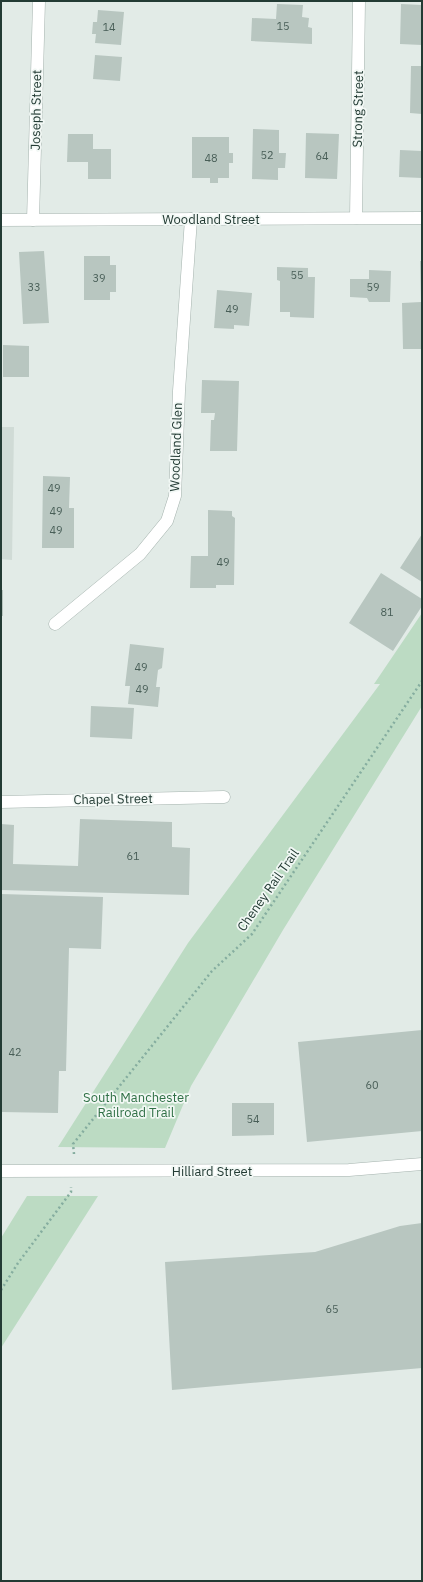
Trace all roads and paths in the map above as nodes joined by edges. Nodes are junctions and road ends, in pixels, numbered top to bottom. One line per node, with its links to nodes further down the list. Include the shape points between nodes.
1 (39, 1): 7 (street, Joseph Street)
2 (359, 1): 3 (street, Strong Street)
3 (356, 218): 4 (street, Woodland Street); 5 (street, Woodland Street)
4 (422, 218)
5 (191, 219): 7 (street, Woodland Street); 8 (street, Woodland Glen, via 179,391 175,496 167,521 140,554)
6 (1, 220): 7 (street, Woodland Street)
7 (33, 220)
8 (54, 624)
9 (422, 681): 12 (path, Cheney Rail Trail, via 252,934 212,971 74,1144)
10 (224, 797): 11 (street, Chapel Street)
11 (1, 802)
12 (74, 1154)
13 (422, 1164): 14 (street, Hilliard Street, via 349,1170)
14 (1, 1171)
15 (71, 1192): 16 (path)
16 (1, 1290)

